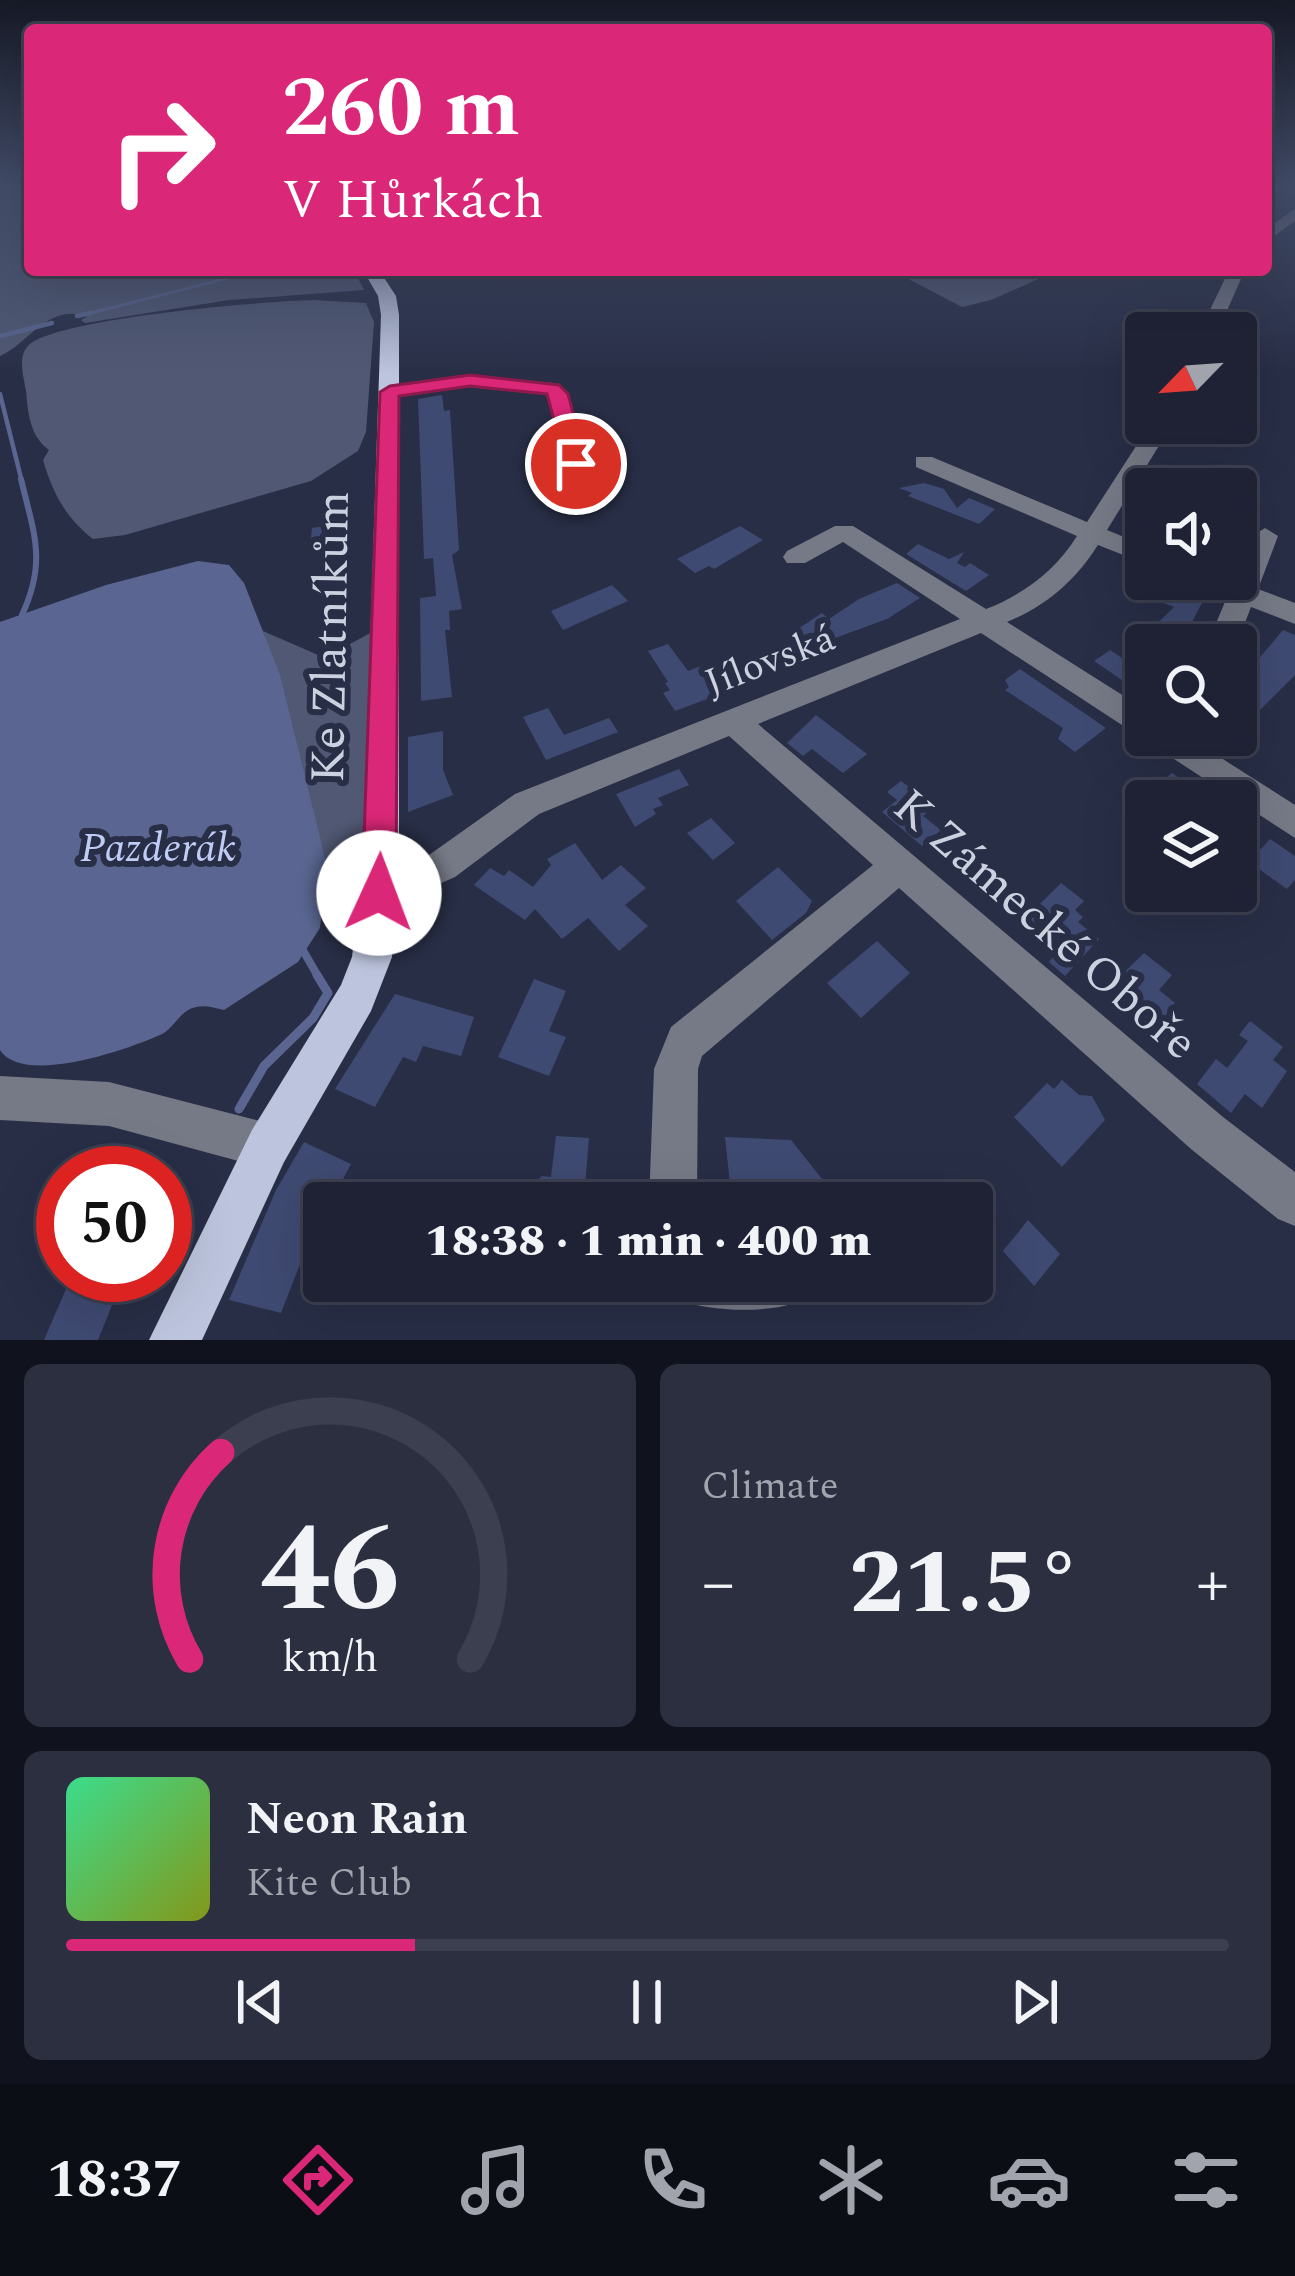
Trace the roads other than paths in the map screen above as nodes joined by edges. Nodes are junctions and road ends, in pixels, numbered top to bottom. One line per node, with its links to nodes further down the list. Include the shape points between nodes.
1 (375, 276): 4 (main road, Ke Zlatníkům, via 390,315)
2 (1234, 276): 3 (street)
3 (1218, 312)
4 (390, 392): 7 (street, via 470,380 553,389); 21 (main road, Ke Zlatníkům)
5 (1150, 444): 8 (street, Jílovská)
6 (924, 462): 8 (street)
7 (576, 464)
8 (1090, 534): 10 (street); 15 (street, Jílovská, via 1058,580)
9 (1265, 536): 12 (street)
10 (1125, 548)
11 (796, 557): 15 (street, via 844,531)
12 (1257, 558)
13 (1257, 599): 14 (street)
14 (1295, 614)
15 (988, 623): 16 (street); 17 (street, Jílovská)
16 (1125, 709)
17 (732, 720): 20 (street, K Zámecké Oboře); 21 (street, Jílovská, via 527,805 442,866)
18 (1196, 756): 19 (street)
19 (1295, 823)
20 (898, 866): 24 (street, via 686,1042 676,1069); 25 (street, K Zámecké Oboře)
21 (379, 893): 23 (main road, Ke Zlatníkům, via 372,957 357,997)
22 (0, 1098): 23 (street, via 109,1104)
23 (268, 1146): 26 (main road, Ke Zlatníkům)
24 (673, 1182)
25 (1295, 1202)
26 (175, 1340)

